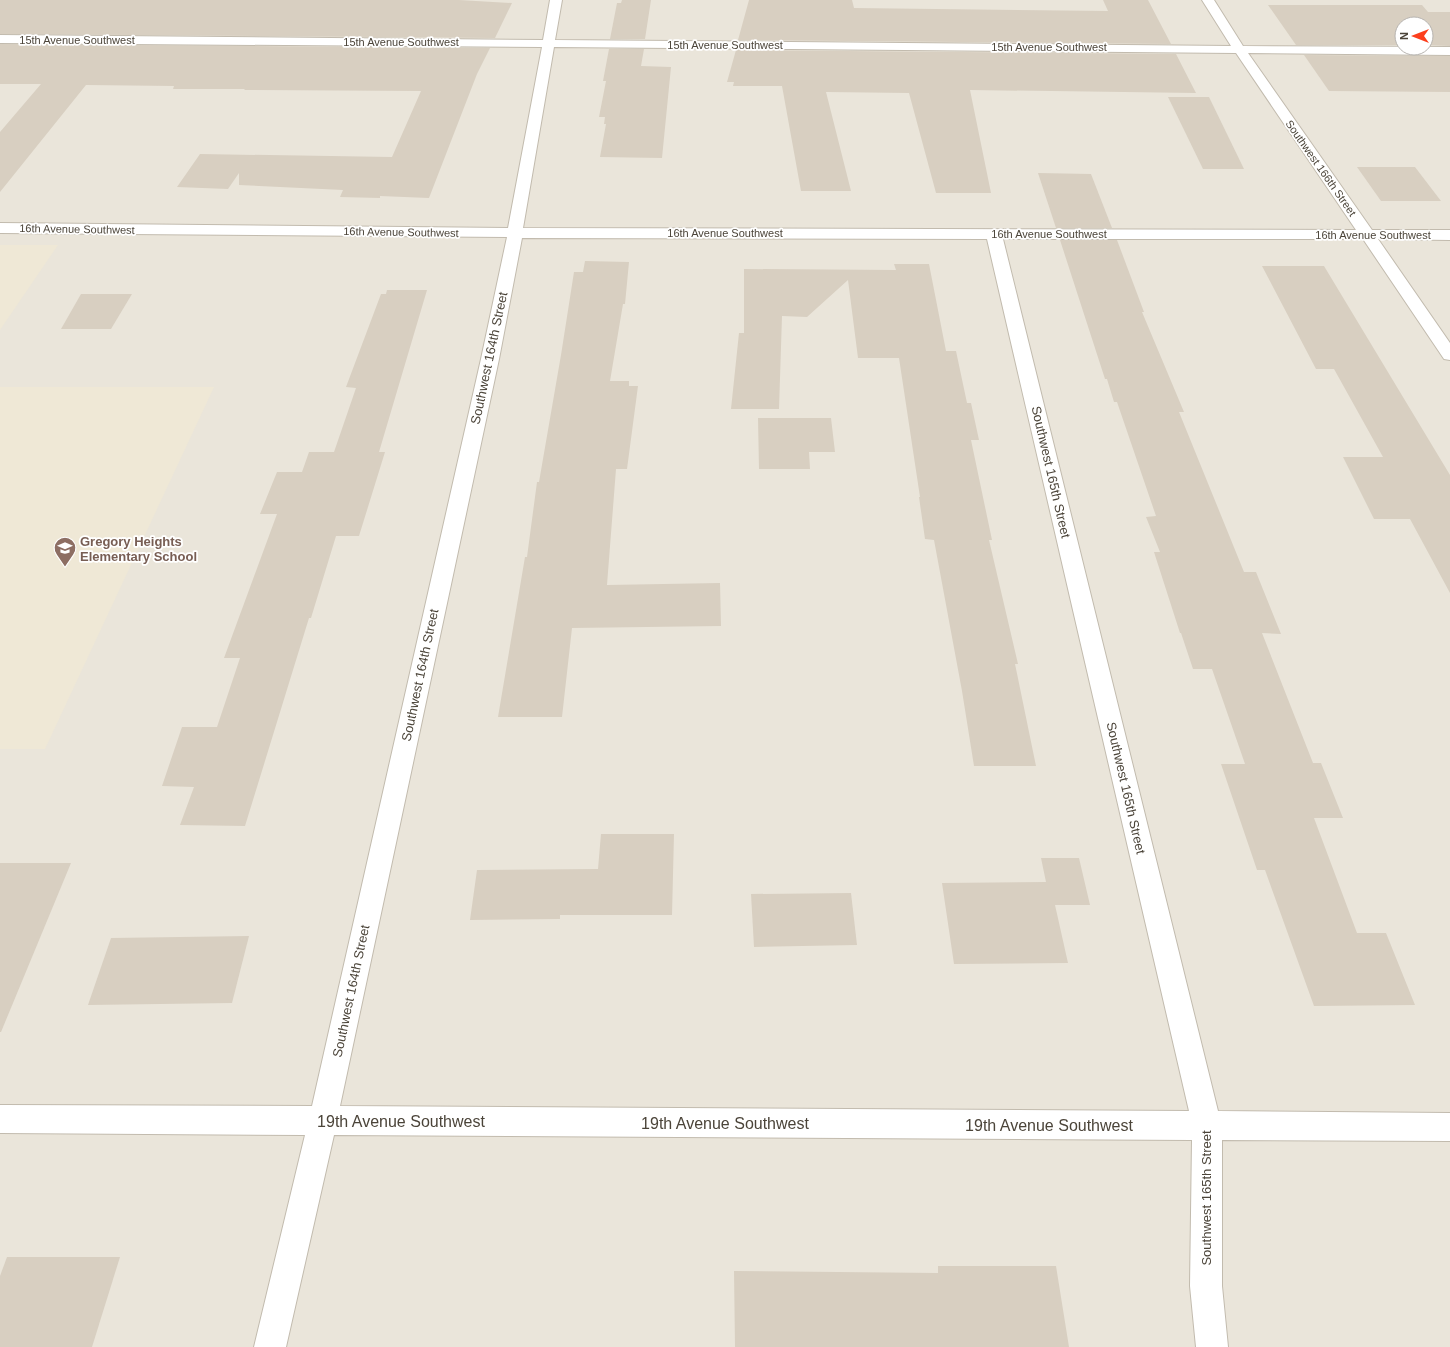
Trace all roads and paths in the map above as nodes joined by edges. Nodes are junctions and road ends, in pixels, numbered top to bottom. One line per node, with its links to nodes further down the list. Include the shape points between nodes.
1 (556, 0): 4 (street, Southwest 164th Street)
2 (1208, 0): 5 (street, Southwest 166th Street)
3 (0, 39): 4 (street, 15th Avenue Southwest)
4 (549, 43): 5 (street, 15th Avenue Southwest); 8 (street, Southwest 164th Street)
5 (1239, 49): 6 (street, 15th Avenue Southwest); 10 (street, Southwest 166th Street)
6 (1450, 51)
7 (0, 228): 8 (street, 16th Avenue Southwest)
8 (514, 233): 9 (street, 16th Avenue Southwest); 14 (street, Southwest 164th Street, via 490,359)
9 (994, 234): 10 (street, 16th Avenue Southwest); 15 (street, Southwest 165th Street)
10 (1368, 236): 11 (street, 16th Avenue Southwest); 12 (street, Southwest 166th Street)
11 (1450, 236)
12 (1450, 355)
13 (0, 1119): 14 (street, 19th Avenue Southwest)
14 (323, 1120): 15 (street, 19th Avenue Southwest); 17 (street, Southwest 164th Street)
15 (1207, 1126): 16 (street, 19th Avenue Southwest); 18 (street, Southwest 165th Street, via 1206,1286)
16 (1450, 1127)
17 (270, 1347)
18 (1212, 1347)

